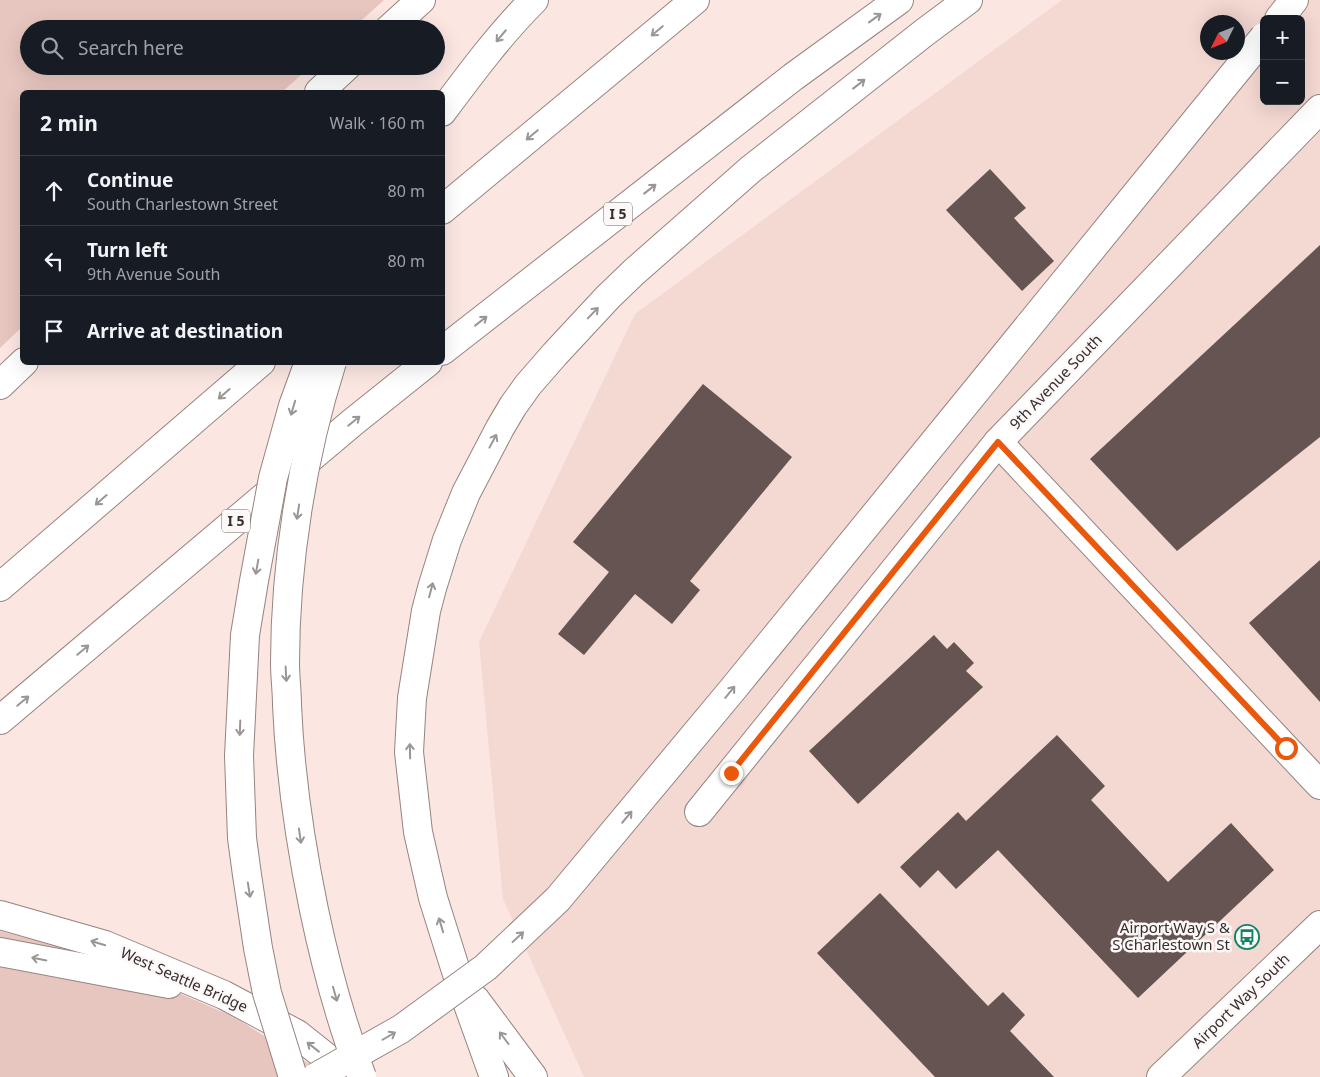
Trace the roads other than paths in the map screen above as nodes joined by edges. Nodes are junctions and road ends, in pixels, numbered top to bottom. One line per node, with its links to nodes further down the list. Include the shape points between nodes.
1 (421, 0): 8 (main road)
2 (534, 0): 12 (main road, one-way to 12)
3 (695, 0): 14 (main road, one-way to 14)
4 (899, 0): 15 (main road, I 5, one-way to 4, via 793,77)
5 (968, 0): 30 (main road, one-way to 5, via 433,898 418,832 409,752 412,698 426,611 447,540 477,469 528,385 634,272 745,174)
6 (1294, 0): 7 (main road)
7 (1282, 15)
8 (399, 20)
9 (1260, 43): 33 (main road, one-way to 9, bridge, via 401,1029 486,967 558,899)
10 (338, 75): 11 (main road)
11 (321, 90)
12 (445, 108)
13 (1320, 109): 22 (main road, 9th Avenue South)
14 (445, 208)
15 (445, 349)
16 (21, 365): 21 (main road)
17 (257, 365): 23 (main road, one-way to 23)
18 (308, 365): 32 (main road, one-way to 32, bridge, via 273,478 251,599 242,670 239,756 242,838 258,948 267,993)
19 (331, 365): 35 (main road, one-way to 35, bridge, via 322,392 298,510 288,595 285,665 289,743 302,848 331,981)
20 (424, 365): 24 (main road, I 5, one-way to 20, bridge)
21 (0, 385)
22 (998, 442): 25 (main road); 26 (main road, 9th Avenue South)
23 (0, 587)
24 (0, 720)
25 (1320, 785)
26 (699, 812)
27 (0, 915): 31 (main road, West Seattle Bridge, one-way to 27, via 105,945)
28 (1320, 925): 38 (main road, Airport Way South)
29 (0, 952): 31 (main road, one-way to 29)
30 (456, 971): 36 (main road); 37 (main road, one-way to 30)
31 (224, 994): 34 (main road, West Seattle Bridge, one-way to 31, bridge, via 296,1034)
32 (293, 1077)
33 (316, 1077)
34 (352, 1077)
35 (362, 1077)
36 (494, 1077)
37 (533, 1077)
38 (1161, 1077)

